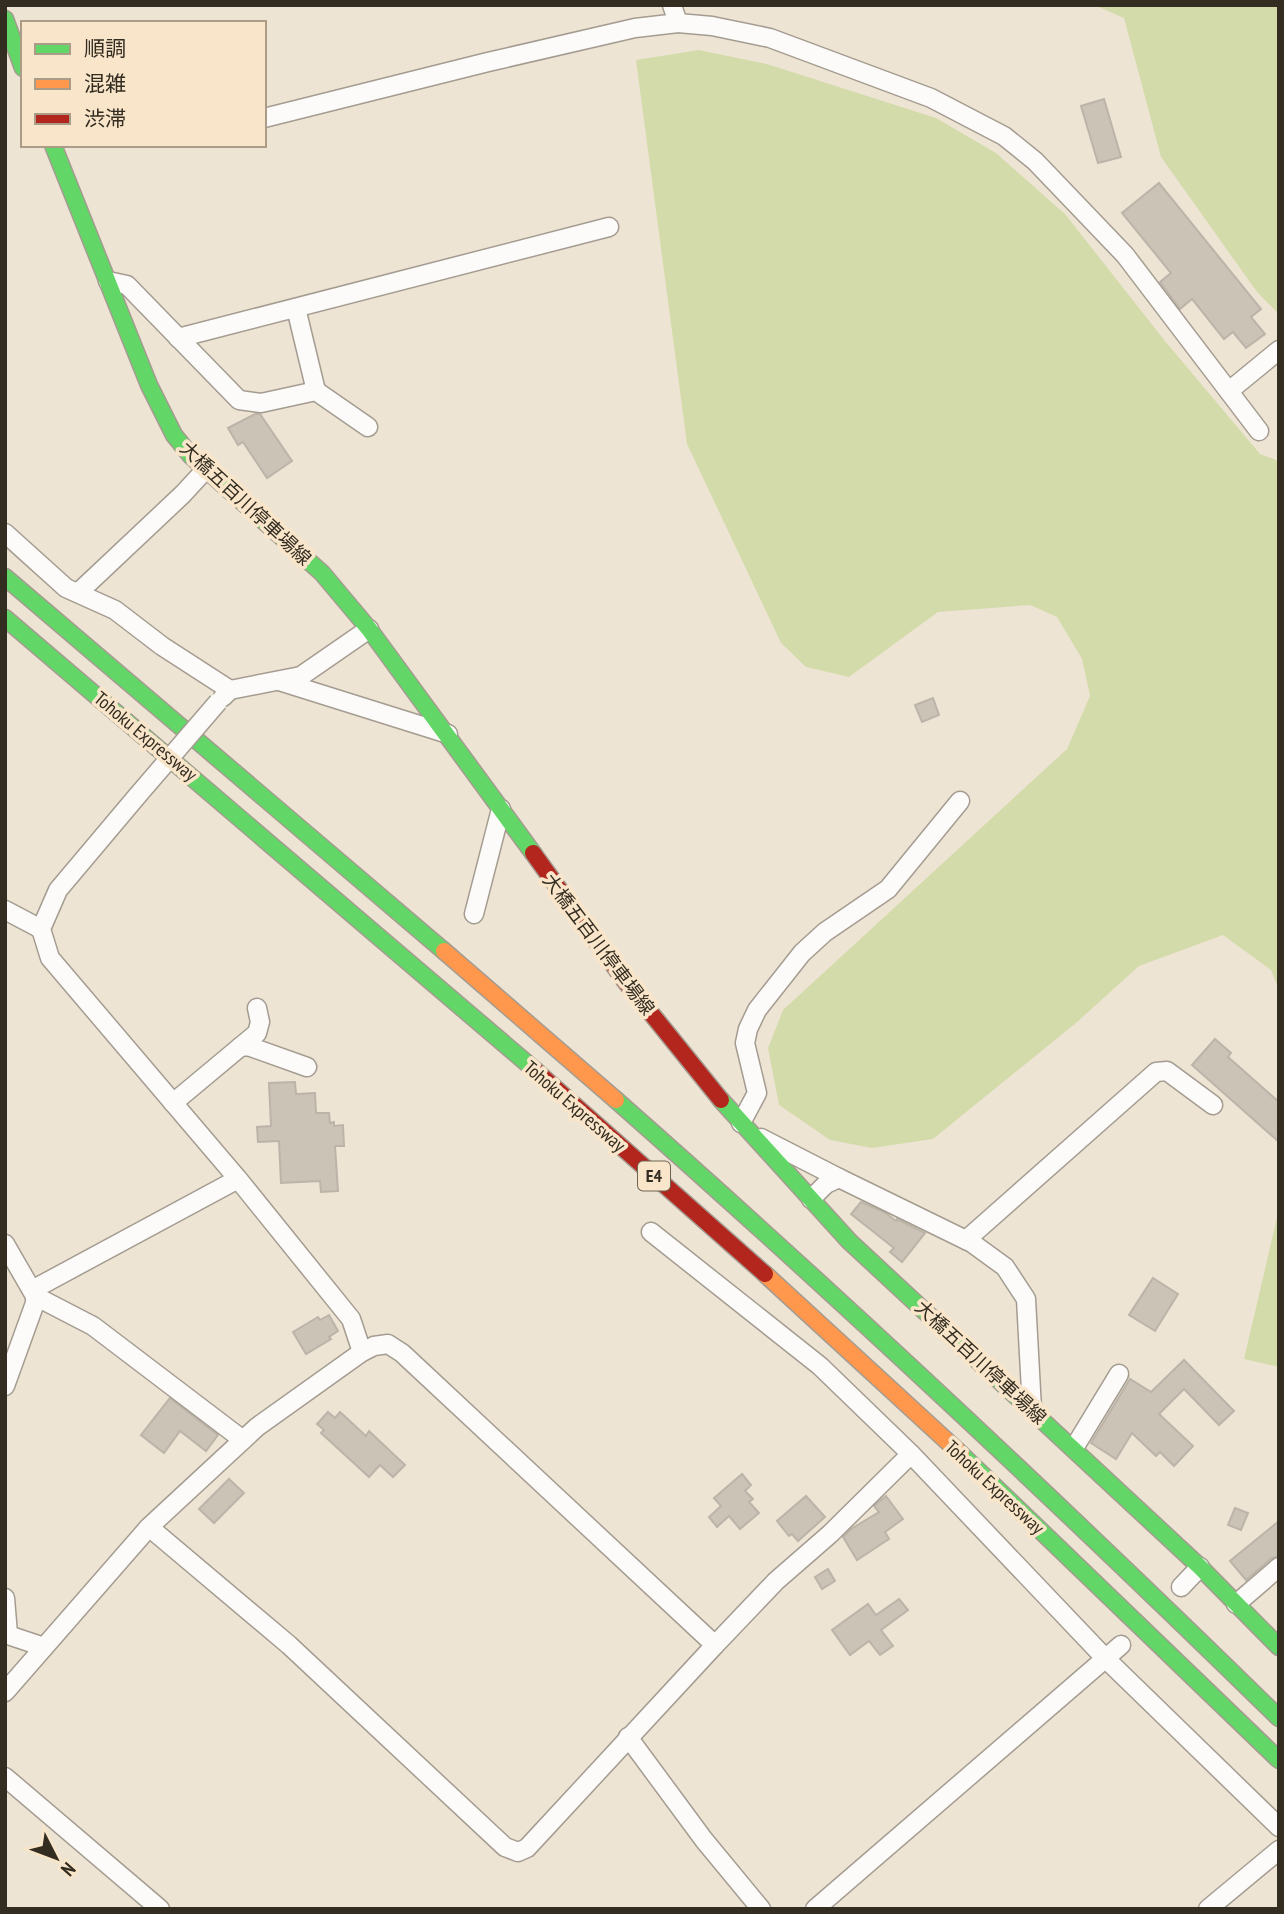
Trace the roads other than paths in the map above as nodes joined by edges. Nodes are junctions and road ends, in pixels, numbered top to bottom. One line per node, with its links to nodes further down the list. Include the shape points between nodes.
1 (672, 5): 3 (street)
2 (5, 19): 4 (main road)
3 (678, 23): 5 (street, via 635,28 488,61); 13 (street, via 770,38 931,98 1003,135 1035,161 1125,255)
4 (21, 63)
5 (266, 117)
6 (54, 147): 8 (main road, 大橋五百川停車場線)
7 (609, 227): 9 (street)
8 (108, 281): 10 (street, via 127,285); 16 (main road, 大橋五百川停車場線, via 174,435)
9 (296, 308): 10 (street); 12 (street)
10 (178, 338): 12 (street, via 239,400 261,404)
11 (1279, 350): 13 (street)
12 (316, 391): 14 (street)
13 (1229, 391): 15 (street)
14 (368, 427)
15 (1259, 431)
16 (206, 469): 19 (street); 21 (main road, 大橋五百川停車場線, via 322,573)
17 (5, 533): 19 (street, via 66,588)
18 (5, 577): 63 (main road, Tohoku Expressway / E4, via 475,976 767,1235 978,1427)
19 (79, 592): 23 (street, via 115,610)
20 (5, 618): 65 (main road, Tohoku Expressway / E4, via 446,992 749,1260 957,1450)
21 (369, 629): 22 (street, via 301,676); 24 (main road, 大橋五百川停車場線)
22 (279, 681): 23 (street); 24 (street)
23 (224, 696): 29 (street, bridge, via 58,890)
24 (448, 734): 26 (main road, 大橋五百川停車場線)
25 (960, 801): 35 (street, via 888,888 802,953 757,1010 745,1043 757,1093)
26 (501, 809): 28 (street); 35 (main road, 大橋五百川停車場線, via 625,981)
27 (6, 908): 29 (street)
28 (474, 914)
29 (41, 929): 33 (street, via 50,958)
30 (257, 1008): 31 (street, via 257,1032)
31 (240, 1047): 32 (street); 33 (street)
32 (307, 1067)
33 (173, 1103): 37 (street)
34 (1213, 1105): 40 (street, via 1167,1071 1156,1072)
35 (746, 1128): 36 (street); 38 (main road, 大橋五百川停車場線)
36 (839, 1178): 38 (street); 40 (street)
37 (239, 1179): 42 (street); 43 (street, via 351,1319)
38 (811, 1199): 46 (main road, 大橋五百川停車場線, via 849,1241)
39 (651, 1232): 49 (street, via 820,1366)
40 (966, 1240): 46 (street, via 1005,1267 1026,1299)
41 (5, 1244): 42 (street)
42 (34, 1293): 45 (street, via 35,1303); 47 (street, via 93,1326)
43 (362, 1352): 47 (street); 57 (street, via 388,1344 402,1353)
44 (1119, 1374): 48 (street)
45 (5, 1386)
46 (1032, 1409): 48 (main road, 大橋五百川停車場線)
47 (243, 1440): 50 (street)
48 (1074, 1448): 51 (main road, 大橋五百川停車場線)
49 (911, 1454): 57 (street); 61 (street)
50 (149, 1527): 59 (street); 64 (street, via 289,1645 505,1847 518,1852 527,1848)
51 (1200, 1567): 53 (street); 55 (main road, 大橋五百川停車場線)
52 (1279, 1567): 55 (street)
53 (1181, 1587)
54 (5, 1598): 56 (street)
55 (1236, 1604): 60 (main road, 大橋五百川停車場線)
56 (6, 1634): 59 (street)
57 (715, 1645): 64 (street)
58 (1121, 1645): 61 (street)
59 (44, 1647): 62 (street)
60 (1279, 1647)
61 (1106, 1658): 67 (street); 71 (street)
62 (5, 1692)
63 (1279, 1718)
64 (628, 1737): 70 (street)
65 (1279, 1760)
66 (5, 1777): 69 (street)
67 (1279, 1827)
68 (1279, 1850): 72 (street)
69 (160, 1909)
70 (761, 1909)
71 (815, 1909)
72 (1208, 1909)

